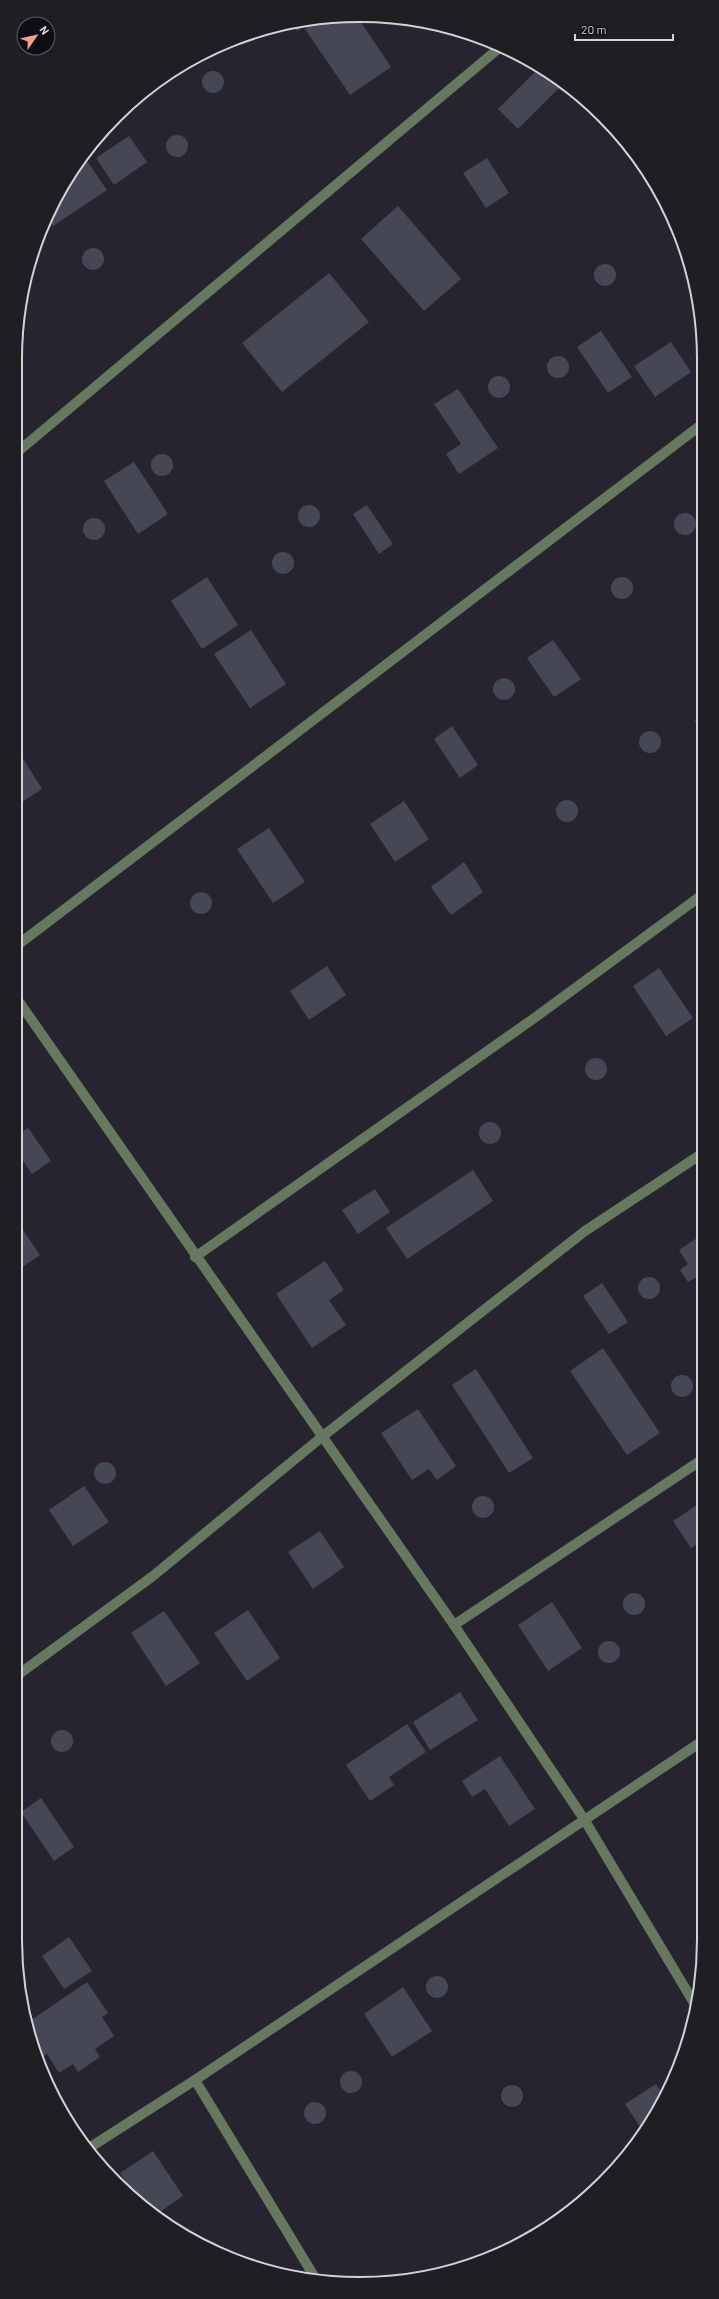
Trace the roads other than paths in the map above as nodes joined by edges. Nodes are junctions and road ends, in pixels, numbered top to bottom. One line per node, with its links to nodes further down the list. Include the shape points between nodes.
1 (496, 51): 3 (street)
2 (697, 427): 5 (street)
3 (22, 448)
4 (697, 899): 8 (street, via 533,1019)
5 (22, 942)
6 (22, 1006): 8 (street)
7 (697, 1157): 9 (street, via 585,1231)
8 (195, 1257): 9 (street)
9 (323, 1436): 11 (street); 12 (street, via 152,1576)
10 (697, 1463): 11 (street)
11 (454, 1625): 14 (street)
12 (22, 1672)
13 (697, 1745): 14 (street)
14 (584, 1819): 15 (street); 16 (street)
15 (692, 1999)
16 (195, 2080): 17 (street); 18 (street)
17 (93, 2146)
18 (313, 2274)

